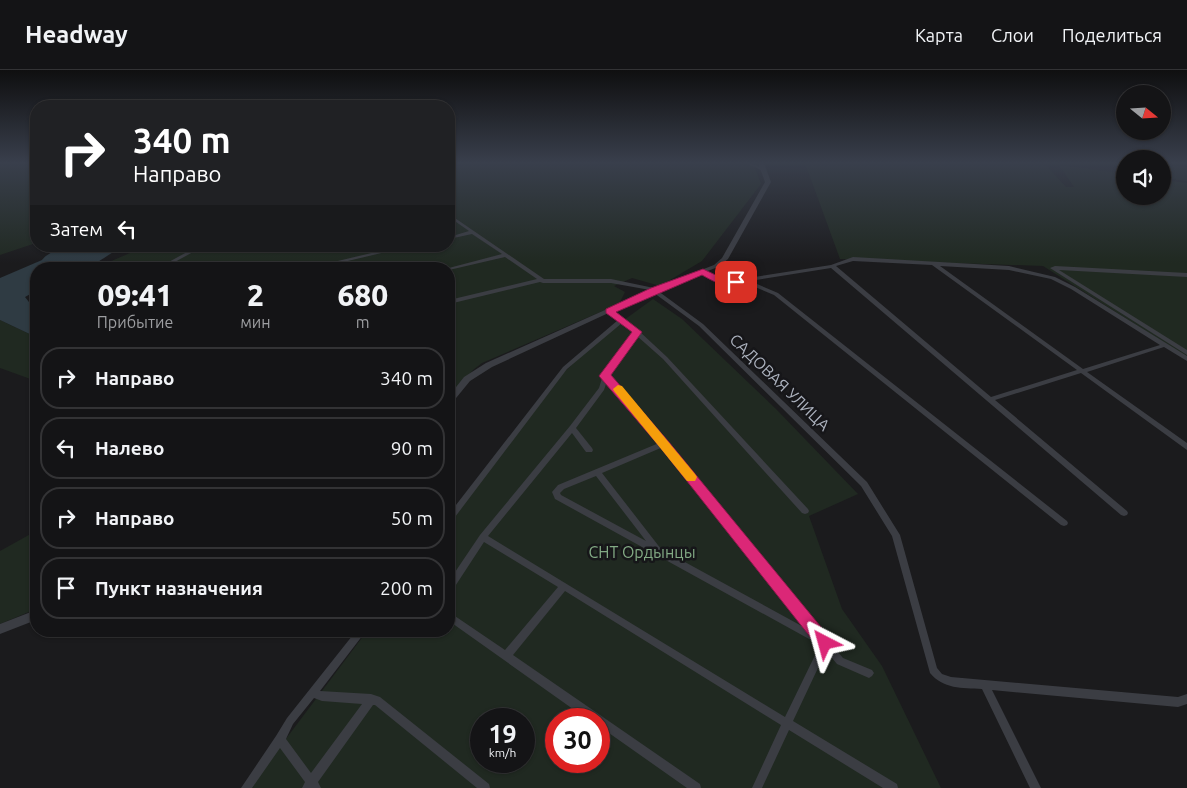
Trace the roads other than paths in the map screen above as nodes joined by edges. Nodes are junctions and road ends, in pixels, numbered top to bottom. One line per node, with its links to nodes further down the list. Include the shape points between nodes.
1 (760, 197): 13 (street, via 725,259)
2 (455, 219): 3 (street)
3 (473, 232): 4 (street); 7 (street)
4 (455, 236)
5 (191, 252): 8 (street)
6 (382, 252): 9 (street)
7 (505, 255): 12 (street); 15 (street)
8 (171, 262)
9 (337, 262)
10 (934, 264): 11 (street, via 853,260); 22 (street, via 1010,268 1053,278); 25 (street)
11 (832, 266): 16 (street); 28 (street)
12 (455, 267)
13 (703, 271): 16 (street, via 723,282); 17 (street)
14 (1187, 275): 23 (street, via 1053,268)
15 (540, 280): 17 (street, via 610,281); 18 (street)
16 (744, 280): 37 (street, via 776,294)
17 (654, 290): 19 (street); 49 (street, САДОВАЯ УЛИЦА, via 701,325 864,484 896,535 933,670 951,682)
18 (455, 301)
19 (610, 311): 20 (street); 27 (street, via 477,371)
20 (621, 321): 21 (street); 34 (street, via 565,368)
21 (638, 332): 26 (street); 35 (street)
22 (1165, 345): 24 (street); 25 (street)
23 (1187, 353)
24 (1187, 359)
25 (1082, 371): 28 (street); 31 (street)
26 (605, 376): 29 (street, via 602,388); 30 (street)
27 (455, 393)
28 (990, 400): 36 (street)
29 (572, 428): 32 (street); 38 (street)
30 (664, 444): 33 (street); 46 (street)
31 (1187, 447)
32 (589, 450)
33 (597, 472): 39 (street); 39 (street, via 561,487 556,492 558,497)
34 (455, 511)
35 (806, 511)
36 (1124, 513)
37 (1064, 524)
38 (483, 537): 40 (street); 41 (street)
39 (661, 554): 46 (street)
40 (455, 579)
41 (564, 586): 47 (street); 54 (street)
42 (30, 617): 44 (street)
43 (455, 620): 47 (street)
44 (0, 629)
45 (357, 637): 50 (street)
46 (825, 643): 48 (street, via 840,661); 54 (street)
47 (506, 656): 53 (street)
48 (869, 673)
49 (985, 686): 52 (street, САДОВАЯ УЛИЦА, via 1178,702); 63 (street)
50 (314, 693): 51 (street); 56 (street, via 290,721)
51 (370, 699): 57 (street); 59 (street, via 377,700)
52 (1187, 699)
53 (581, 708)
54 (789, 723): 61 (street); 62 (street)
55 (610, 728): 60 (street)
56 (280, 740): 57 (street); 58 (street)
57 (312, 786)
58 (246, 788)
59 (485, 788)
60 (696, 788)
61 (757, 788)
62 (893, 788)
63 (1036, 788)

